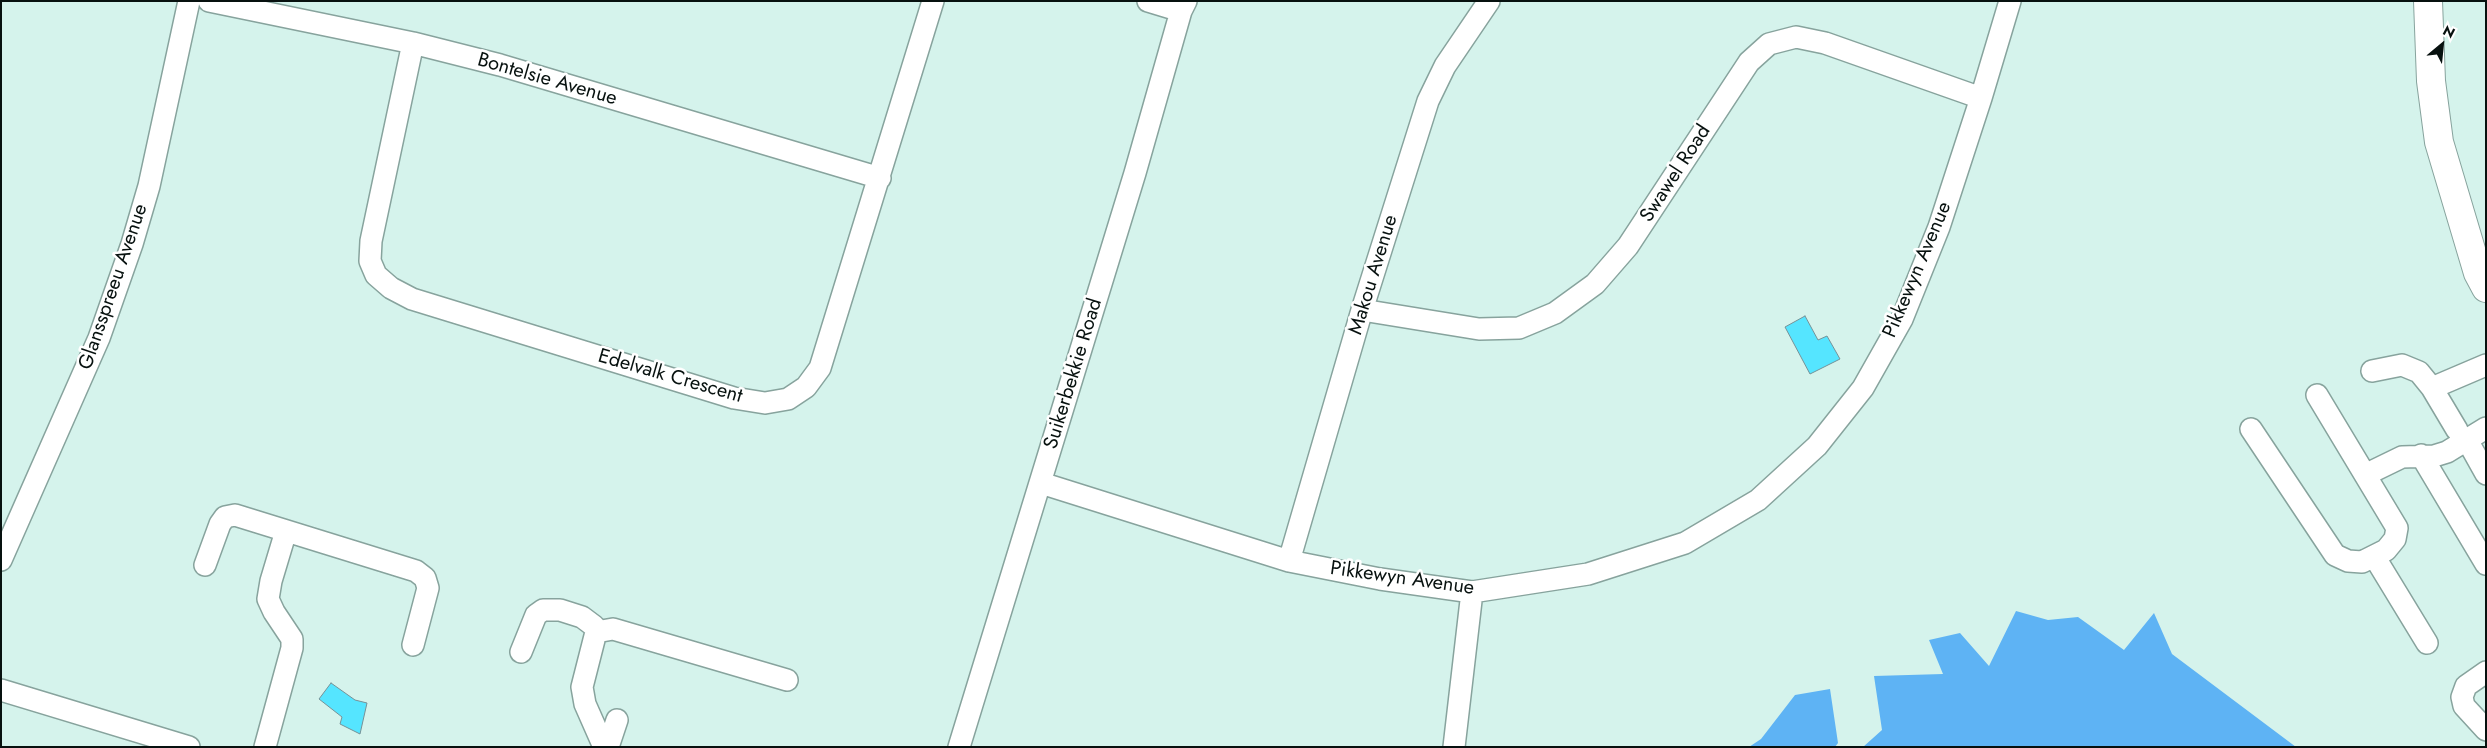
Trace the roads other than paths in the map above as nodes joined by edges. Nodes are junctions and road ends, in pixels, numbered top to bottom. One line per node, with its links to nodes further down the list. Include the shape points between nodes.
1 (190, 1): 27 (street, Glansspreeu Avenue, via 149,186 132,244 99,338)
2 (209, 1): 9 (street, Bontelsie Avenue)
3 (933, 1): 11 (street, Edelvalk Crescent)
4 (1148, 1): 8 (street)
5 (1489, 1): 13 (street, Makou Avenue, via 1444,66 1428,101)
6 (2010, 1): 10 (street, Pikkewyn Avenue)
7 (2428, 1): 12 (street, via 2431,80 2439,142 2478,272)
8 (1183, 6): 24 (street, Suikerbekkie Road)
9 (413, 43): 11 (street, Bontelsie Avenue, via 500,65); 11 (street, Edelvalk Crescent, via 370,241 370,261 376,275 412,299 734,398 765,403 788,399 806,387 820,368)
10 (1981, 98): 13 (street, Swawel Road, via 1825,43 1796,37 1769,44 1749,62 1628,246 1595,284 1555,313 1519,328 1479,329); 31 (street, Pikkewyn Avenue, via 1939,227 1902,319 1863,388 1817,446 1758,500 1685,543 1588,574)
11 (880, 178)
12 (2486, 288)
13 (1362, 310): 28 (street, Makou Avenue)
14 (2486, 365): 16 (street)
15 (2372, 371): 16 (street, via 2402,365 2410,367 2419,372)
16 (2432, 388): 20 (street)
17 (2317, 394): 23 (street)
18 (2486, 428): 20 (street)
19 (2251, 429): 26 (street, via 2335,555 2348,561 2362,562)
20 (2462, 435): 21 (street, via 2447,452); 22 (street)
21 (2421, 455): 23 (street, via 2402,457); 30 (street)
22 (2486, 474)
23 (2365, 475): 26 (street, via 2397,528 2395,539 2386,550)
24 (1041, 483): 28 (street, Pikkewyn Avenue); 45 (street, Suikerbekkie Road)
25 (286, 531): 29 (street, via 235,515 225,516); 34 (street, via 416,571 426,578 428,588); 42 (street, via 268,599 292,639 292,648)
26 (2374, 556): 33 (street)
27 (1, 560)
28 (1289, 561): 31 (street, Pikkewyn Avenue, via 1380,579)
29 (205, 564)
30 (2486, 564)
31 (1472, 592): 46 (street)
32 (596, 632): 35 (street, via 594,626 582,618 560,610 543,610 536,615); 37 (street, via 613,629); 43 (street, via 582,687 585,704)
33 (2427, 643)
34 (413, 645)
35 (521, 652)
36 (2486, 672): 40 (street, via 2466,686 2462,697 2464,706)
37 (787, 680)
38 (1, 690): 41 (street)
39 (617, 720): 44 (street)
40 (2486, 730)
41 (189, 747)
42 (265, 747)
43 (604, 747)
44 (608, 747)
45 (959, 747)
46 (1454, 747)

